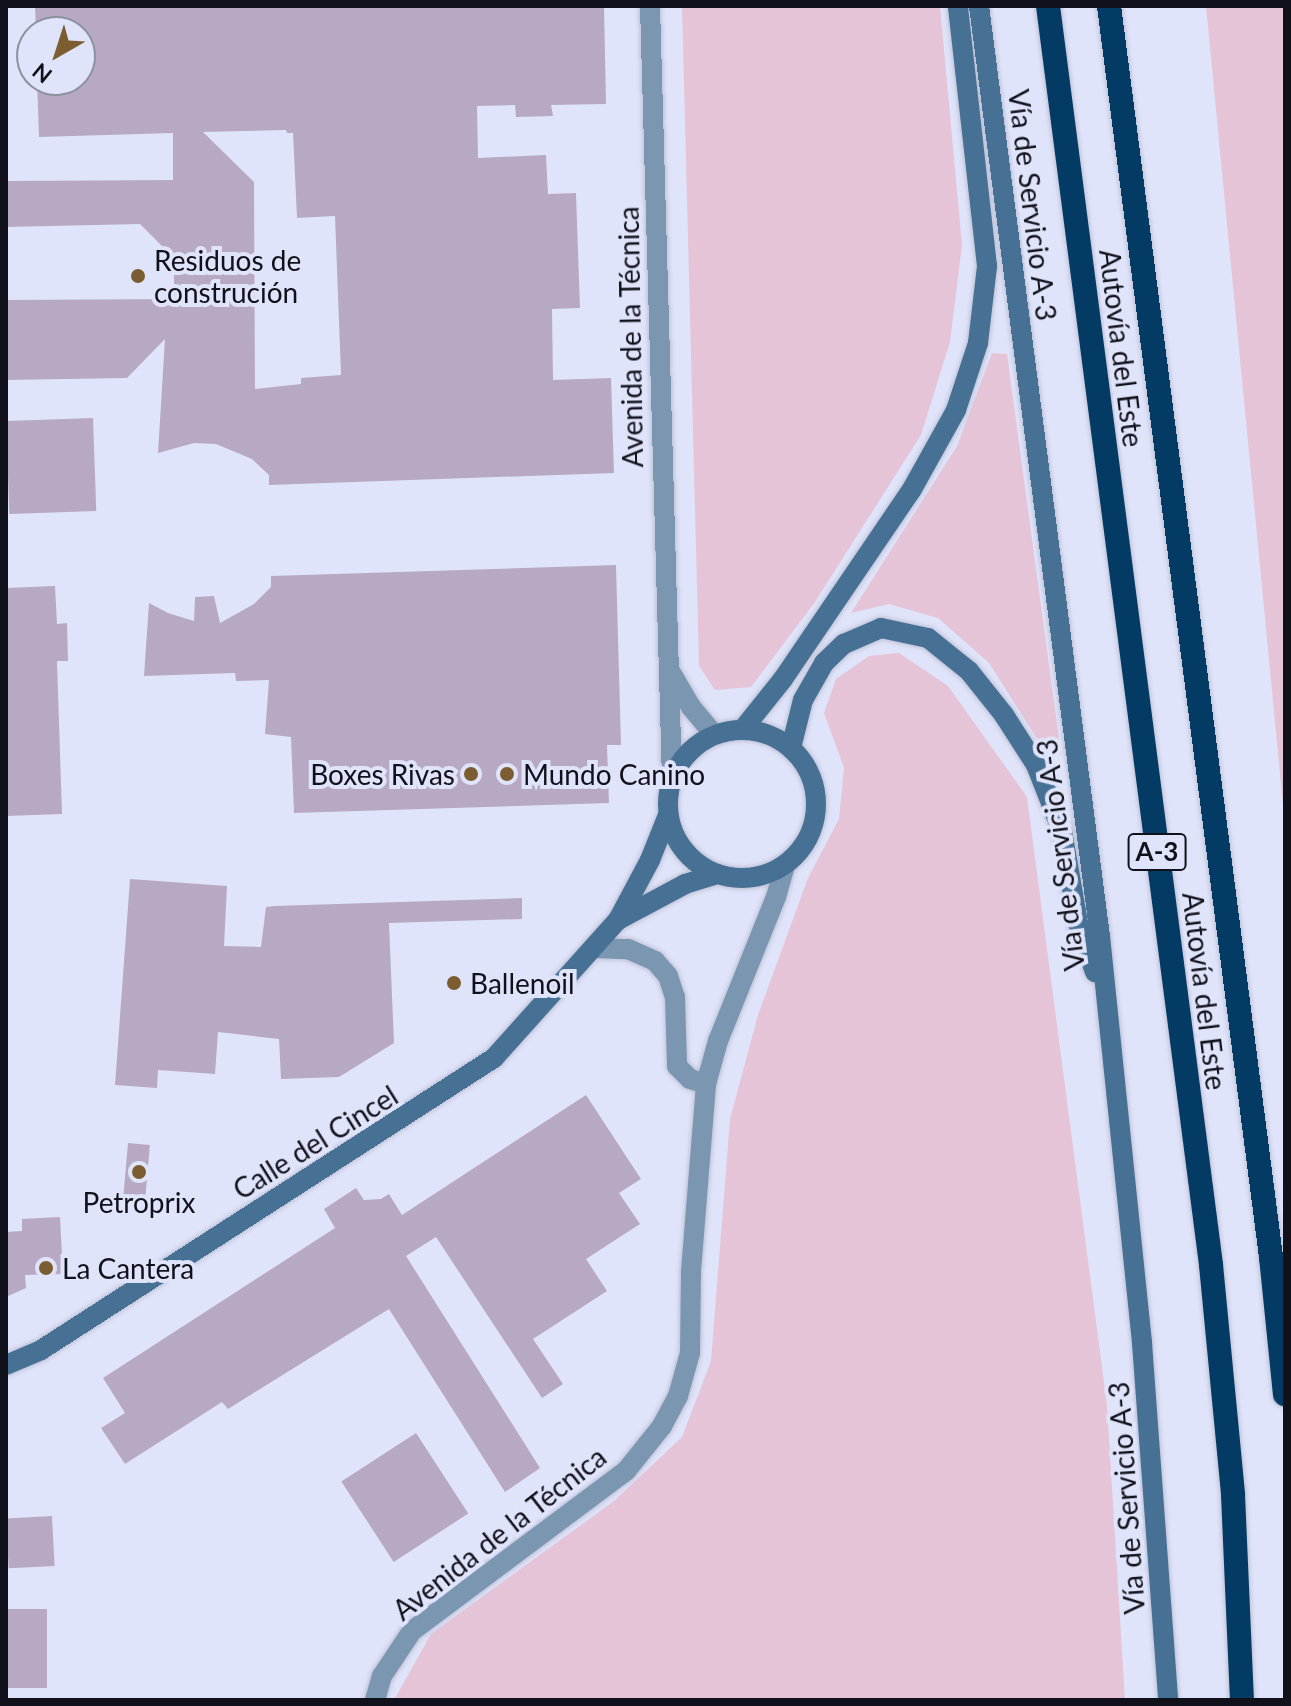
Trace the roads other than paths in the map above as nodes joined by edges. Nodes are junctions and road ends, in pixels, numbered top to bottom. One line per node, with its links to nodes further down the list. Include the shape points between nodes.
1 (650, 6): 6 (street, Avenida de la Técnica)
2 (958, 6): 7 (main road, via 987,266 978,343 956,410 911,491)
3 (979, 6): 16 (main road, Vía de Servicio A-3)
4 (1048, 6): 22 (highway, Autovía del Este / A-3, via 1211,1265 1233,1495)
5 (1109, 6): 19 (highway, Autovía del Este / A-3)
6 (668, 667): 8 (street, Avenida de la Técnica); 10 (street, Avenida de la Técnica)
7 (743, 729): 8 (main road); 9 (main road, via 769,734)
8 (714, 734): 10 (main road, via 696,745)
9 (791, 748): 12 (main road, via 810,775 817,808 801,850); 16 (main road, via 803,700 824,663 844,644 881,628 928,638 969,671 1036,765 1062,831 1078,923)
10 (672, 778): 11 (main road)
11 (668, 815): 13 (main road, via 684,851); 14 (main road)
12 (785, 866): 13 (main road, via 751,877); 17 (street, Avenida de la Técnica)
13 (717, 874): 14 (main road, via 685,884)
14 (618, 920): 15 (main road, Calle del Cincel)
15 (593, 948): 17 (street, via 628,949 655,961 668,976 675,997 677,1066 690,1079); 18 (main road, Calle del Cincel, via 494,1058 41,1350)
16 (1105, 1000): 21 (main road, Vía de Servicio A-3, via 1142,1343)
17 (706, 1084): 20 (street, Avenida de la Técnica, via 690,1353 678,1396 662,1426 626,1471 412,1631 382,1676)
18 (6, 1365)
19 (1285, 1394)
20 (375, 1700)
21 (1168, 1700)
22 (1242, 1700)

